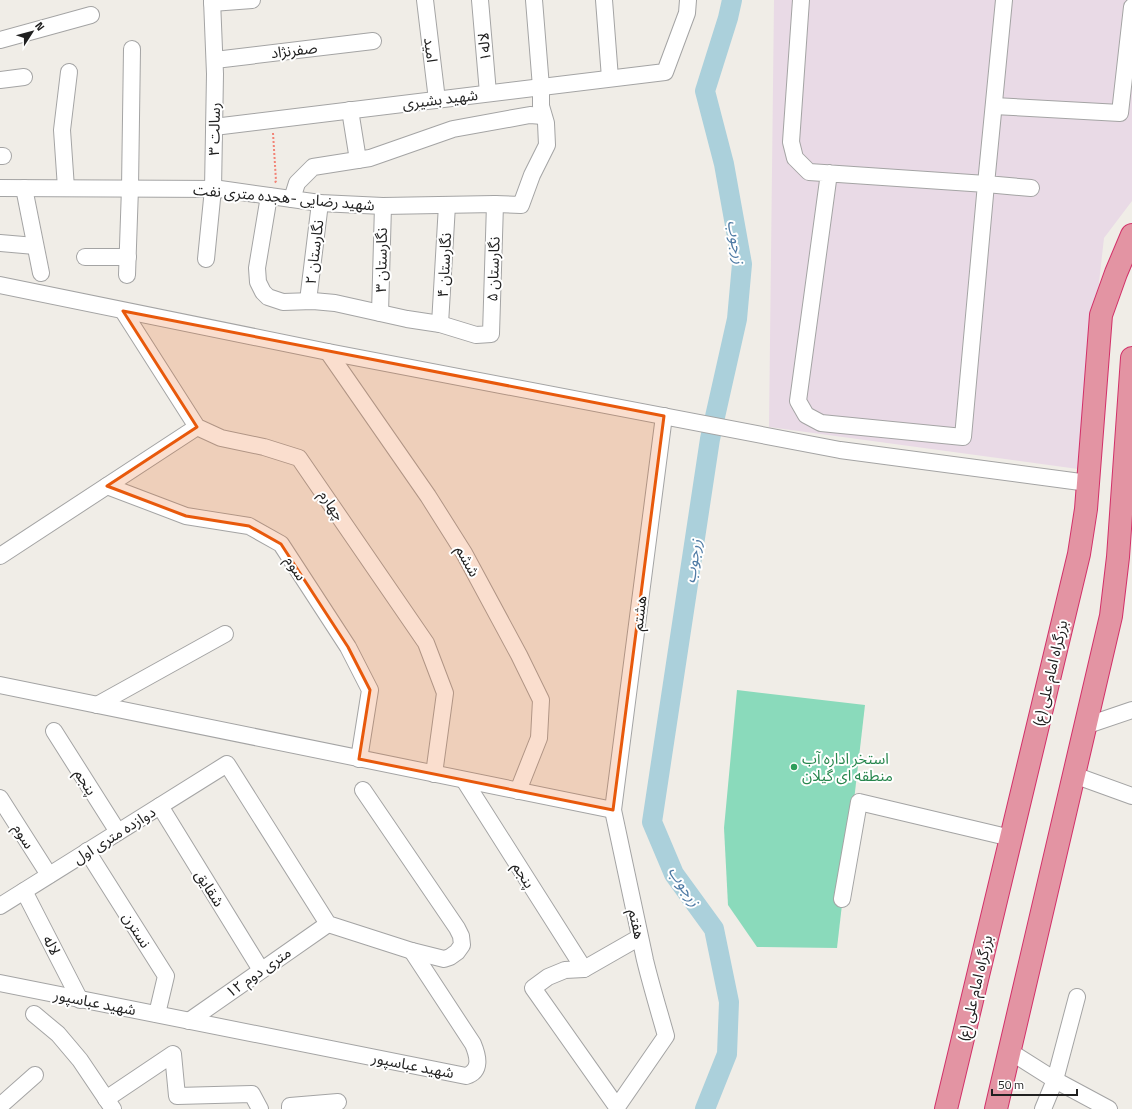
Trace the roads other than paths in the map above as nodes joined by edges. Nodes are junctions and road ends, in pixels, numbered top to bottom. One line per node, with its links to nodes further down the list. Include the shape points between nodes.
1 (252, 0): 9 (street)
2 (425, 0): 22 (street, امید)
3 (480, 0): 21 (street, لاله۱)
4 (534, 0): 20 (street)
5 (604, 0): 18 (street)
6 (688, 0): 18 (street, شهید بشیری, via 687,13 665,72)
7 (801, 0): 28 (street, via 791,142 795,158 809,172)
8 (1004, 0): 23 (street)
9 (212, 2): 15 (street, رسالت ۳)
10 (1132, 7): 23 (street, via 1120,113)
11 (90, 15): 12 (street)
12 (0, 40)
13 (373, 41): 15 (street, صفرنژاد)
14 (132, 49): 33 (street)
15 (215, 60): 26 (street, رسالت ۳)
16 (69, 72): 32 (street, via 62,130)
17 (24, 77): 19 (street)
18 (610, 78): 20 (street, شهید بشیری)
19 (0, 80)
20 (541, 87): 21 (street, شهید بشیری); 25 (street)
21 (488, 93): 22 (street, شهید بشیری)
22 (438, 100): 24 (street, شهید بشیری)
23 (994, 106): 29 (street)
24 (350, 110): 26 (street, شهید بشیری); 27 (street)
25 (543, 116): 27 (street, via 530,115 453,129); 39 (street, شهید رضایی -هجده متری نفت, via 546,123 547,145 532,175 521,206)
26 (214, 127): 35 (street, رسالت ۳)
27 (358, 160): 37 (street, via 313,167 297,183)
28 (829, 173): 29 (street); 29 (street, via 798,401 806,415 821,423 963,437)
29 (986, 184): 34 (street)
30 (0, 188): 31 (street, شهید رضایی -هجده متری نفت)
31 (24, 188): 32 (street, شهید رضایی -هجده متری نفت); 44 (street)
32 (66, 188): 33 (street, شهید رضایی -هجده متری نفت)
33 (130, 188): 35 (street, شهید رضایی -هجده متری نفت); 46 (street)
34 (1031, 188)
35 (213, 189): 36 (street, شهید رضایی -هجده متری نفت); 47 (street, رسالت ۳)
36 (269, 196): 37 (street, شهید رضایی -هجده متری نفت); 51 (street, via 257,268 258,282 268,297 283,302)
37 (292, 199): 38 (street, شهید رضایی -هجده متری نفت)
38 (320, 203): 41 (street, شهید رضایی -هجده متری نفت); 51 (street, نگارستان ۲)
39 (495, 204): 40 (street, شهید رضایی -هجده متری نفت); 54 (street, نگارستان ۵, via 491,334 476,335)
40 (447, 205): 41 (street, شهید رضایی -هجده متری نفت); 54 (street, نگارستان ۴)
41 (383, 206): 53 (street, نگارستان ۳)
42 (1132, 235): 60 (highway, بزرگراه امام علی (ع), via 1101,315)
43 (0, 243): 44 (street)
44 (35, 246): 48 (street)
45 (85, 257): 46 (street)
46 (128, 257): 49 (street)
47 (206, 259)
48 (41, 273)
49 (127, 275)
50 (0, 285): 52 (street)
51 (308, 301): 53 (street, via 335,303)
52 (123, 311): 55 (street); 58 (street)
53 (380, 313): 54 (street)
54 (440, 324)
55 (328, 352): 57 (street); 74 (street, ششم, via 428,496 464,553 541,700 539,738)
56 (1132, 358): 59 (highway)
57 (668, 417): 60 (street, via 840,450); 78 (street, هشتم)
58 (197, 427): 61 (street); 70 (street, چهارم, via 221,438 299,458 426,643 445,693)
59 (1130, 461): 67 (highway, via 1113,602)
60 (1088, 483): 80 (highway, بزرگراه امام علی (ع), via 1079,554)
61 (106, 486): 62 (street); 69 (street, سوم, via 186,516 249,526 281,544 348,648 370,690)
62 (0, 556)
63 (225, 634): 65 (street)
64 (0, 685): 65 (street)
65 (98, 705): 69 (street)
66 (1132, 710): 67 (street)
67 (1085, 726): 71 (highway)
68 (54, 731): 79 (street, پنجم)
69 (359, 759): 70 (street)
70 (434, 774): 72 (street)
71 (1074, 775): 75 (street); 97 (highway)
72 (464, 780): 74 (street); 89 (street, پنجم)
73 (363, 790): 88 (street, via 461,936 462,945 457,952 444,959)
74 (518, 791): 78 (street)
75 (1132, 796)
76 (0, 798): 82 (street, سوم)
77 (160, 806): 79 (street, دوازده متری اول); 86 (street, دوازده متری اول, via 228,764); 90 (street, شقایق)
78 (614, 810): 87 (street, هفتم)
79 (118, 832): 81 (street, دوازده متری اول)
80 (1011, 838): 84 (street, via 859,802); 105 (highway, بزرگراه امام علی (ع))
81 (87, 851): 82 (street, دوازده متری اول); 95 (street, نسترن, via 166,976)
82 (49, 875): 83 (street, دوازده متری اول)
83 (24, 890): 85 (street, دوازده متری اول); 93 (street, لاله)
84 (842, 899)
85 (0, 906)
86 (328, 924): 88 (street); 90 (street, ۱۲ متری دوم)
87 (640, 937): 89 (street); 89 (street, هفتم, via 666,1036 617,1107 533,988 548,977 565,970)
88 (412, 951): 96 (street, شهید عباسپور, via 473,1044 478,1055 478,1063 471,1074 466,1076)
89 (584, 969)
90 (261, 970): 96 (street, ۱۲ متری دوم)
91 (0, 983): 93 (street, شهید عباسپور)
92 (1077, 997): 99 (street)
93 (80, 1000): 95 (street, شهید عباسپور)
94 (34, 1014): 101 (street, via 58,1034 80,1060)
95 (157, 1014): 96 (street, شهید عباسپور)
96 (189, 1021)
97 (1010, 1052): 99 (street); 106 (highway)
98 (36, 1075): 102 (street)
99 (1055, 1080): 107 (street); 108 (street)
100 (338, 1102): 104 (street, via 290,1106)
101 (109, 1104): 103 (street, via 173,1054 177,1096 252,1094)
102 (1, 1107)
103 (260, 1109)
104 (290, 1109)
105 (946, 1109)
106 (996, 1109)
107 (1043, 1109)
108 (1108, 1109)

